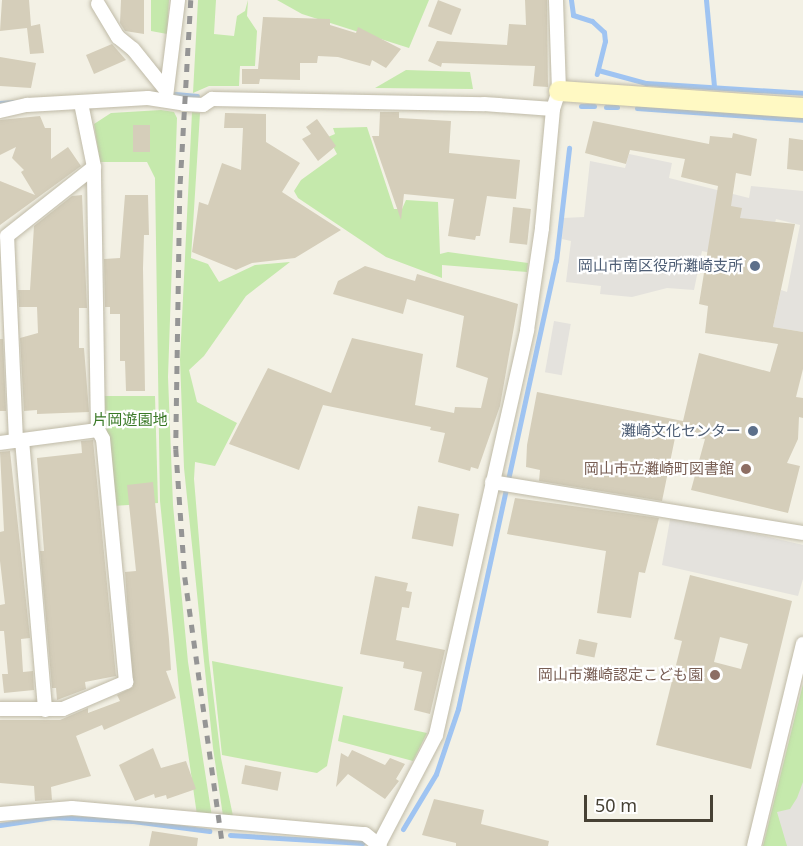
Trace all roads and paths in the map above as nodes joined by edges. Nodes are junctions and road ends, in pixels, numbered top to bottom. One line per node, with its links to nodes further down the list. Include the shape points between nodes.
1 (178, 0): 4 (street)
2 (556, 0): 5 (street)
3 (98, 4): 4 (street, via 118,38 134,49)
4 (166, 96): 5 (street, via 203,105 212,99 484,104); 6 (street)
5 (556, 100): 7 (street); 13 (street, via 542,228)
6 (81, 103): 8 (street); 9 (street)
7 (803, 108)
8 (0, 111)
9 (94, 167): 10 (street); 11 (street, via 7,236)
10 (98, 430): 11 (street); 17 (street, via 103,439 126,682 87,701)
11 (19, 441): 12 (street); 17 (street)
12 (0, 443)
13 (501, 483): 14 (street); 19 (street, via 436,735)
14 (803, 533)
15 (803, 644): 20 (street)
16 (0, 709): 17 (street)
17 (45, 710)
18 (0, 814): 19 (street, via 72,808 365,834)
19 (379, 846)
20 (754, 846)

